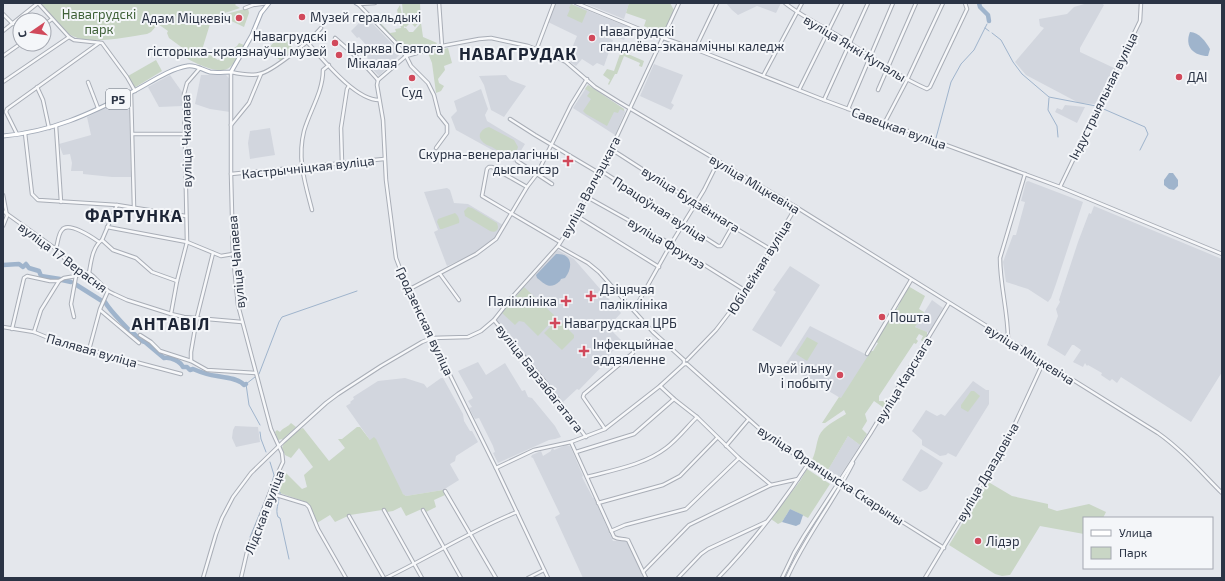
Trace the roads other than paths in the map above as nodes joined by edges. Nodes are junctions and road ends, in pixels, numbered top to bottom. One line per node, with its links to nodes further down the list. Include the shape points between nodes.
1 (38, 3): 20 (street); 21 (street)
2 (268, 3): 19 (street); 46 (main road)
3 (357, 3): 4 (street); 41 (street)
4 (375, 3)
5 (439, 3): 36 (street)
6 (554, 3): 37 (street)
7 (576, 3): 31 (street, Савецкая вуліца)
8 (679, 3): 31 (street, вуліца Валчэцкага)
9 (718, 3): 38 (street)
10 (785, 3): 22 (street, вуліца Янкі Купалы)
11 (802, 3): 22 (street)
12 (842, 3): 29 (street)
13 (868, 3): 35 (street)
14 (893, 3): 42 (street)
15 (916, 3): 45 (street)
16 (943, 3): 51 (street)
17 (965, 3): 51 (street, вуліца Янкі Купалы, via 967,9 930,87 928,89)
18 (1141, 3): 89 (street, Індустрыяльная вуліца, via 1140,21)
19 (245, 8)
20 (27, 12)
21 (46, 12)
22 (797, 13): 29 (street, вуліца Янкі Купалы); 48 (street)
23 (3, 14): 25 (street)
24 (52, 19): 30 (street)
25 (12, 23)
26 (12, 25): 28 (street)
27 (321, 28): 33 (street)
28 (3, 31)
29 (828, 31): 35 (street, вуліца Янкі Купалы); 56 (street)
30 (69, 37): 34 (street); 52 (street)
31 (662, 37): 38 (street, Савецкая вуліца); 63 (street, вуліца Валчэцкага)
32 (335, 38): 50 (street)
33 (308, 42): 43 (street); 47 (street)
34 (99, 43): 55 (street); 58 (street, via 106,48)
35 (850, 43): 42 (street, вуліца Янкі Купалы); 61 (street)
36 (442, 46): 37 (street, вуліца Міцкевіча, via 491,38); 41 (street, вуліца Міцкевіча)
37 (537, 48): 49 (street, вуліца Міцкевіча, via 566,62)
38 (695, 49): 48 (street, Савецкая вуліца)
39 (12, 50): 40 (street)
40 (3, 56)
41 (406, 56): 50 (street); 76 (street, via 411,66 428,83 439,115 447,126 447,133)
42 (870, 57): 45 (street, вуліца Янкі Купалы); 64 (street)
43 (329, 65): 54 (street); 82 (street, via 323,70 323,84 305,131 300,158)
44 (200, 68): 46 (main road, Р5, via 210,72); 58 (main road, Р5, via 192,65 178,69); 72 (street, вуліца Чкалава, via 185,88)
45 (889, 68): 51 (street, вуліца Янкі Купалы); 57 (street)
46 (231, 72): 47 (street); 67 (street, вуліца Чапаева)
47 (261, 74): 67 (street, via 249,103)
48 (763, 76): 56 (street, Савецкая вуліца)
49 (587, 79): 63 (street, вуліца Міцкевіча, via 595,87); 75 (street)
50 (378, 80): 60 (street, Гродзенская вуліца)
51 (907, 80): 66 (street)
52 (3, 82)
53 (88, 82): 62 (street)
54 (349, 86): 60 (street, via 368,98); 81 (street, via 341,128)
55 (37, 87): 69 (street, via 43,100); 73 (street, via 7,109 6,112)
56 (799, 90): 61 (street, Савецкая вуліца)
57 (878, 90)
58 (135, 91): 59 (main road, Р5)
59 (131, 93): 62 (main road, Р5); 71 (street)
60 (379, 100): 78 (street, Гродзенская вуліца, via 384,134)
61 (824, 100): 64 (street, Савецкая вуліца)
62 (98, 108): 68 (main road, Р5)
63 (631, 109): 77 (street, вуліца Валчэцкага); 80 (street, вуліца Міцкевіча)
64 (848, 109): 66 (street, Савецкая вуліца)
65 (510, 119): 75 (street, Працоўная вуліца)
66 (885, 122): 86 (street, Савецкая вуліца)
67 (231, 124): 84 (street, вуліца Чапаева)
68 (56, 126): 69 (main road, Р5); 92 (street)
69 (49, 128): 70 (main road, Р5)
70 (24, 133): 73 (main road, Р5); 92 (street, via 32,194 38,200)
71 (133, 134): 72 (street); 95 (street)
72 (185, 134): 100 (street, вуліца Чкалава)
73 (17, 135): 74 (main road, Р5)
74 (3, 136)
75 (551, 145): 83 (street, Працоўная вуліца); 85 (street)
76 (436, 148)
77 (611, 149): 83 (street, вуліца Валчэцкага); 93 (street, вуліца Будзённага)
78 (384, 159): 81 (street, Кастрычніцкая вуліца); 124 (street, Гродзенская вуліца, via 396,258)
79 (518, 161): 85 (street)
80 (718, 162): 93 (street); 96 (street, вуліца Міцкевіча)
81 (342, 163): 82 (street, Кастрычніцкая вуліца)
82 (302, 168): 84 (street, Кастрычніцкая вуліца); 97 (street)
83 (599, 171): 91 (street, вуліца Валчэцкага); 102 (street, Працоўная вуліца)
84 (231, 174): 114 (street, вуліца Чапаева)
85 (537, 174): 87 (street); 88 (street)
86 (1025, 174): 89 (street, Савецкая вуліца); 141 (street, via 1000,258)
87 (552, 184)
88 (528, 187): 99 (street); 99 (street, via 492,167 487,169 482,196)
89 (1060, 187): 115 (street, Савецкая вуліца)
90 (3, 195): 98 (street)
91 (587, 197): 101 (street, вуліца Валчэцкага); 109 (street, вуліца Фрунзэ)
92 (61, 202): 94 (street)
93 (696, 202): 102 (street); 103 (street, вуліца Будзённага)
94 (117, 205): 95 (street); 105 (street)
95 (134, 207): 100 (street)
96 (796, 207): 112 (street, Юбілейная вуліца); 121 (street, вуліца Міцкевіча)
97 (312, 210)
98 (4, 212): 104 (street, via 7,216); 111 (street, вуліца 17 Верасня)
99 (512, 213): 108 (street); 119 (street, via 496,239 476,254)
100 (186, 216): 107 (street, вуліца Чкалава)
101 (577, 216): 108 (street, вуліца Валчэцкага); 116 (street)
102 (683, 224): 103 (street, Працоўная вуліца, via 718,246 721,246); 109 (street)
103 (733, 225): 112 (street, вуліца Будзённага)
104 (3, 226)
105 (107, 227): 106 (street); 107 (street)
106 (100, 241): 111 (street, via 84,232 66,227 61,231); 118 (street, via 93,255); 123 (street, via 113,250 136,258 152,272)
107 (187, 242): 113 (street); 123 (street, вуліца Чкалава)
108 (560, 242): 110 (street, вуліца Валчэцкага)
109 (671, 244): 116 (street); 126 (street, вуліца Фрунзэ)
110 (558, 246): 130 (street, via 599,272); 134 (street, вуліца Валчэцкага)
111 (56, 249): 117 (street, вуліца 17 Верасня)
112 (770, 249): 126 (street, Юбілейная вуліца)
113 (214, 253): 114 (street, via 221,256); 133 (street)
114 (233, 254): 135 (street, вуліца Чапаева)
115 (1222, 254)
116 (659, 267): 130 (street)
117 (82, 273): 118 (street, вуліца 17 Верасня); 120 (street)
118 (89, 273): 125 (street, вуліца 17 Верасня)
119 (440, 274): 124 (street); 127 (street)
120 (76, 276): 122 (street); 132 (street, via 71,304)
121 (911, 280): 128 (street, вуліца Міцкевіча); 145 (street)
122 (59, 281): 137 (street, via 50,282 27,276 24,278); 138 (street, via 41,310)
123 (177, 281): 131 (street, вуліца Чкалава)
124 (408, 290): 140 (street, Гродзенская вуліца)
125 (108, 291): 129 (street); 131 (street, вуліца 17 Верасня)
126 (746, 291): 146 (street, Юбілейная вуліца, via 716,330)
127 (459, 300)
128 (949, 303): 141 (street, вуліца Міцкевіча); 163 (street, вуліца Карскага)
129 (100, 309): 142 (street); 143 (street)
130 (634, 310): 146 (street)
131 (171, 314): 133 (street, вуліца 17 Верасня)
132 (74, 317)
133 (197, 318): 135 (street, вуліца 17 Верасня); 147 (street)
134 (494, 320): 140 (street, вуліца Валчэцкага, via 481,332 468,337); 157 (street, вуліца Барзабагатага)
135 (242, 322): 150 (street, вуліца Чапаева)
136 (3, 327): 137 (street, Палявая вуліца)
137 (12, 329): 138 (street, Палявая вуліца)
138 (34, 332): 143 (street, Палявая вуліца)
139 (140, 335): 147 (street, Палявая вуліца, via 160,351)
140 (432, 338): 160 (street, вуліца Валчэцкага, via 381,366 338,394); 166 (street, Гродзенская вуліца)
141 (1008, 340): 148 (street, вуліца Міцкевіча)
142 (139, 344)
143 (89, 350): 151 (street, Палявая вуліца)
144 (633, 353): 156 (street, via 584,394 583,397)
145 (867, 354)
146 (685, 360): 149 (street)
147 (191, 362): 150 (street, Палявая вуліца, via 206,370)
148 (1043, 362): 174 (street, вуліца Міцкевіча, via 1171,442); 184 (street, вуліца Драздовіча, via 1007,441)
149 (686, 364): 152 (street); 155 (street, вуліца Францыска Скарыны)
150 (256, 373): 160 (street, вуліца Чапаева, via 271,429)
151 (181, 374)
152 (660, 386): 153 (street); 156 (street)
153 (674, 399): 154 (street); 162 (street, via 634,434)
154 (697, 417): 158 (street); 167 (street, via 667,448 633,464)
155 (748, 420): 161 (street); 165 (street, вуліца Францыска Скарыны)
156 (605, 429): 157 (street)
157 (586, 437): 159 (street)
158 (717, 438): 161 (street); 175 (street, via 674,480)
159 (571, 442): 162 (street); 166 (street, via 534,450)
160 (279, 446): 173 (street, Лідская вуліца, via 283,462); 188 (street, вуліца Валчэцкага, via 251,473 233,497 220,523)
161 (726, 446): 164 (street)
162 (576, 452): 167 (street)
163 (857, 456): 169 (street, вуліца Карскага); 171 (street, вуліца Карскага)
164 (739, 458): 170 (street); 181 (street, via 686,509)
165 (808, 464): 168 (street); 169 (street, вуліца Францыска Скарыны)
166 (496, 468): 178 (street, Гродзенская вуліца)
167 (587, 477): 175 (street)
168 (798, 479): 170 (street); 180 (street)
169 (838, 482): 171 (street, вуліца Францыска Скарыны); 200 (street, вуліца Карскага, via 797,547)
170 (771, 485): 187 (street, via 689,525)
171 (842, 485): 184 (street, вуліца Францыска Скарыны); 201 (street, вуліца Карскага, via 802,547)
172 (445, 491): 182 (street)
173 (270, 493): 189 (street, Лідская вуліца); 190 (street, via 306,504)
174 (1222, 493)
175 (598, 503): 181 (street)
176 (384, 510): 185 (street)
177 (423, 510): 183 (street)
178 (517, 512): 182 (street); 186 (street, Гродзенская вуліца)
179 (349, 516): 191 (street)
180 (767, 522): 198 (street, via 701,554); 199 (street)
181 (611, 531): 187 (street, via 618,540 628,540)
182 (471, 534): 183 (street); 194 (street)
183 (445, 548): 185 (street); 193 (street)
184 (944, 548): 202 (street, вуліца Драздовіча)
185 (415, 564): 191 (street); 192 (street)
186 (544, 570): 195 (street); 196 (street, Гродзенская вуліца)
187 (643, 572): 197 (street)
188 (203, 578)
189 (241, 578)
190 (346, 578)
191 (385, 578)
192 (422, 578)
193 (461, 578)
194 (496, 578)
195 (528, 578)
196 (548, 578)
197 (646, 578)
198 (678, 578)
199 (718, 578)
200 (782, 578)
201 (787, 578)
202 (925, 578)

